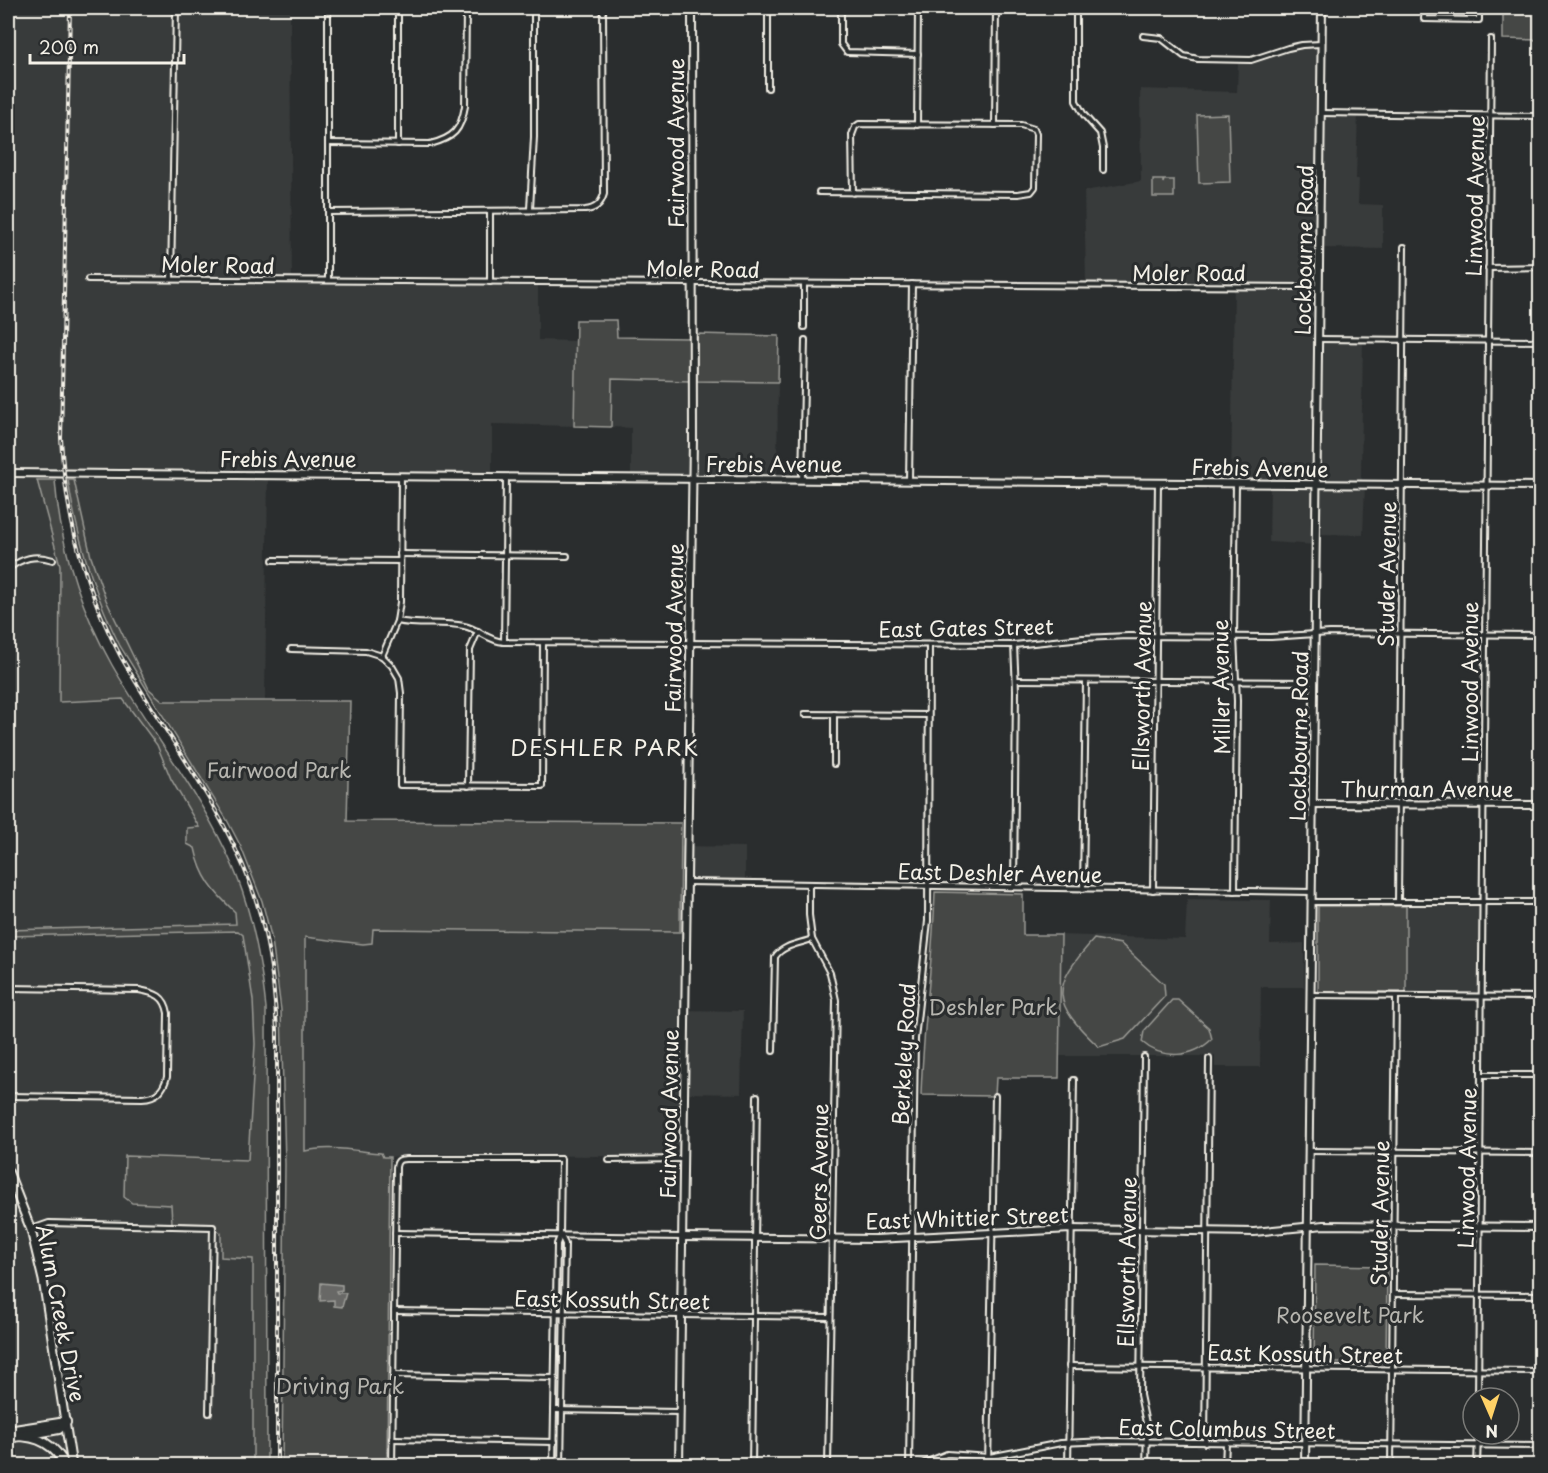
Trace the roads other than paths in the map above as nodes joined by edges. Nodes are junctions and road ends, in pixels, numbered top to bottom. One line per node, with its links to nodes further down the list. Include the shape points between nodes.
1 (176, 8): 38 (street)
2 (328, 8): 26 (street)
3 (398, 8): 27 (street)
4 (466, 8): 27 (street, via 462,121 454,134 442,141)
5 (534, 8): 31 (street)
6 (603, 8): 31 (street, via 602,201 585,210)
7 (692, 8): 41 (main road, Fairwood Avenue)
8 (768, 8): 20 (street)
9 (841, 8): 19 (street, via 844,50)
10 (918, 8): 19 (street)
11 (996, 8): 25 (street)
12 (1076, 8): 28 (street, via 1076,101 1100,133)
13 (1322, 8): 18 (main road, Lockbourne Road)
14 (1425, 8): 15 (street, via 1425,19 1479,20)
15 (1479, 8)
16 (1143, 36): 18 (street, via 1161,38 1184,56 1198,60 1251,60 1288,48)
17 (1491, 39): 22 (street, Linwood Avenue)
18 (1321, 44): 21 (main road, Lockbourne Road)
19 (918, 54): 24 (street)
20 (768, 88)
21 (1321, 113): 22 (street); 44 (main road, Lockbourne Road)
22 (1489, 115): 23 (street); 36 (street, Linwood Avenue)
23 (1540, 116)
24 (917, 125): 25 (street); 30 (street, via 855,127)
25 (995, 125): 30 (street, via 1034,129 1036,181 1031,192)
26 (328, 143): 27 (street); 32 (street)
27 (398, 144)
28 (1103, 170)
29 (819, 192): 30 (street)
30 (853, 192)
31 (530, 209): 33 (street)
32 (328, 212): 33 (street); 39 (street)
33 (490, 212): 40 (street)
34 (1404, 247): 48 (street, Studer Avenue)
35 (1540, 267): 36 (street)
36 (1488, 268): 49 (street, Linwood Avenue)
37 (88, 279): 38 (street, Moler Road)
38 (171, 279): 39 (street, Moler Road)
39 (328, 280): 40 (street, Moler Road)
40 (490, 282): 41 (street, Moler Road)
41 (692, 282): 42 (street, Moler Road); 54 (main road, Fairwood Avenue)
42 (804, 284): 43 (street, Moler Road); 45 (street)
43 (912, 284): 44 (street, Moler Road); 56 (street)
44 (1319, 287): 46 (main road, Lockbourne Road)
45 (804, 327)
46 (1319, 339): 48 (street); 59 (main road, Lockbourne Road)
47 (805, 340): 55 (street)
48 (1403, 340): 49 (street); 60 (street, Studer Avenue)
49 (1487, 341): 50 (street); 61 (street, Linwood Avenue)
50 (1540, 341)
51 (8, 473): 52 (main road, Frebis Avenue)
52 (401, 476): 53 (main road, Frebis Avenue); 63 (street)
53 (506, 477): 54 (main road, Frebis Avenue); 64 (street)
54 (693, 478): 55 (main road, Frebis Avenue); 80 (main road, Fairwood Avenue)
55 (802, 480): 56 (main road, Frebis Avenue)
56 (909, 480): 57 (main road, Frebis Avenue)
57 (1158, 483): 58 (main road, Frebis Avenue); 76 (street, Ellsworth Avenue)
58 (1236, 483): 59 (main road, Frebis Avenue); 77 (street, Miller Avenue)
59 (1317, 484): 60 (main road, Frebis Avenue); 72 (main road, Lockbourne Road)
60 (1402, 485): 61 (main road, Frebis Avenue); 73 (street, Studer Avenue)
61 (1486, 486): 62 (main road, Frebis Avenue); 74 (street, Linwood Avenue)
62 (1540, 486)
63 (400, 554): 64 (street); 68 (street)
64 (505, 555): 65 (street); 78 (street)
65 (567, 556)
66 (53, 560): 69 (street, via 27,558)
67 (273, 560): 68 (street)
68 (400, 561): 70 (street)
69 (8, 569)
70 (397, 621): 71 (street, East Gates Street); 84 (street)
71 (478, 630): 78 (street, East Gates Street); 94 (street, via 470,650)
72 (1316, 633): 73 (street, East Gates Street); 77 (street, East Gates Street); 89 (main road, Lockbourne Road)
73 (1400, 634): 74 (street, East Gates Street); 96 (street, Studer Avenue)
74 (1484, 634): 75 (street, East Gates Street); 97 (street, Linwood Avenue)
75 (1540, 635)
76 (1157, 636): 77 (street, East Gates Street); 82 (street, East Gates Street, via 1102,636); 87 (street, Ellsworth Avenue)
77 (1234, 637): 88 (street, Miller Avenue)
78 (504, 642): 79 (street, East Gates Street)
79 (543, 642): 80 (street, East Gates Street); 94 (street, via 542,786)
80 (689, 644): 81 (street, East Gates Street); 99 (main road, Fairwood Avenue)
81 (929, 645): 82 (street, East Gates Street); 92 (street, Berkeley Road)
82 (1014, 645): 85 (street)
83 (291, 649): 84 (street, via 360,650)
84 (382, 656): 94 (street, via 396,672 400,684 400,785)
85 (1016, 680): 86 (street); 102 (street)
86 (1086, 681): 87 (street); 103 (street)
87 (1156, 681): 88 (street); 104 (street, Ellsworth Avenue)
88 (1237, 682): 89 (street); 105 (street, Miller Avenue)
89 (1315, 682): 95 (main road, Lockbourne Road)
90 (805, 714): 91 (street)
91 (834, 714): 92 (street); 93 (street)
92 (928, 715): 101 (street, Berkeley Road)
93 (834, 764)
94 (468, 786)
95 (1313, 804): 96 (main road, Thurman Avenue); 106 (main road, Lockbourne Road)
96 (1399, 804): 97 (main road, Thurman Avenue); 108 (street, Studer Avenue)
97 (1484, 805): 98 (main road, Thurman Avenue); 109 (street, Linwood Avenue)
98 (1540, 805)
99 (687, 882): 100 (street, East Deshler Avenue); 130 (main road, Fairwood Avenue)
100 (809, 884): 101 (street, East Deshler Avenue); 111 (street, Geers Avenue)
101 (927, 886): 102 (street, East Deshler Avenue); 146 (street, Berkeley Road, via 926,948 915,1032)
102 (1014, 888): 103 (street, East Deshler Avenue)
103 (1083, 889): 104 (street, East Deshler Avenue)
104 (1153, 890): 105 (street, East Deshler Avenue)
105 (1235, 891): 106 (street, East Deshler Avenue)
106 (1312, 892): 107 (main road, Lockbourne Road)
107 (1312, 902): 108 (street); 113 (main road, Lockbourne Road)
108 (1398, 902): 109 (street)
109 (1484, 902): 110 (street); 115 (street, Linwood Avenue)
110 (1540, 902)
111 (812, 939): 117 (street, via 786,947 775,957); 147 (street, Geers Avenue, via 830,973 836,1000)
112 (8, 988): 123 (street, via 155,993 164,1000 168,1013 167,1077 158,1094 142,1098)
113 (1311, 995): 114 (street); 126 (main road, Lockbourne Road)
114 (1396, 996): 115 (street); 127 (street, Studer Avenue)
115 (1483, 997): 116 (street); 120 (street, Linwood Avenue)
116 (1540, 997)
117 (773, 1051)
118 (1144, 1057): 139 (street, Ellsworth Avenue)
119 (1209, 1059): 140 (street)
120 (1482, 1075): 121 (street); 128 (street, Linwood Avenue)
121 (1540, 1075)
122 (1074, 1080): 137 (street)
123 (8, 1096)
124 (758, 1096): 145 (street)
125 (995, 1096): 141 (street)
126 (1310, 1151): 127 (street); 134 (main road, Lockbourne Road)
127 (1395, 1152): 128 (street); 133 (street, Studer Avenue)
128 (1481, 1152): 129 (street); 135 (street, Linwood Avenue)
129 (1540, 1153)
130 (684, 1159): 131 (street); 144 (main road, Fairwood Avenue)
131 (609, 1160)
132 (8, 1171): 138 (main road, Alum Creek Drive)
133 (1394, 1225): 134 (main road, East Whittier Street); 135 (main road, East Whittier Street); 148 (street, Studer Avenue)
134 (1308, 1226): 140 (main road, East Whittier Street, via 1254,1232); 160 (main road, Lockbourne Road)
135 (1481, 1226): 136 (main road, East Whittier Street); 149 (street, Linwood Avenue)
136 (1540, 1227)
137 (1071, 1229): 139 (main road, East Whittier Street); 141 (main road, East Whittier Street); 157 (street)
138 (31, 1230): 170 (street, via 49,1223 213,1227); 171 (main road, Alum Creek Drive)
139 (1142, 1230): 140 (main road, East Whittier Street); 158 (street, Ellsworth Avenue)
140 (1207, 1231): 159 (street)
141 (992, 1232): 146 (main road, East Whittier Street); 186 (street)
142 (395, 1233): 143 (street, East Whittier Street); 143 (street, via 396,1167 400,1159 561,1159); 151 (street)
143 (560, 1236): 144 (street, East Whittier Street); 152 (street); 153 (street, via 565,1244)
144 (682, 1237): 145 (main road, East Whittier Street); 154 (main road, Fairwood Avenue)
145 (755, 1237): 147 (main road, East Whittier Street); 155 (street)
146 (912, 1237): 147 (main road, East Whittier Street); 195 (street, Berkeley Road)
147 (831, 1239): 156 (street, Geers Avenue)
148 (1393, 1294): 149 (street); 161 (street, Studer Avenue)
149 (1480, 1294): 150 (street); 162 (street, Linwood Avenue)
150 (1540, 1295)
151 (394, 1311): 152 (street, East Kossuth Street); 164 (street)
152 (556, 1313): 153 (street, East Kossuth Street); 165 (street)
153 (564, 1313): 154 (street, East Kossuth Street); 168 (street)
154 (682, 1315): 155 (street, East Kossuth Street); 169 (main road, Fairwood Avenue)
155 (754, 1316): 156 (street, East Kossuth Street); 193 (street)
156 (830, 1317): 194 (street, Geers Avenue)
157 (1069, 1366): 158 (street, East Kossuth Street); 177 (street)
158 (1140, 1367): 159 (street, East Kossuth Street); 175 (street, Ellsworth Avenue)
159 (1205, 1367): 160 (street, East Kossuth Street); 178 (street)
160 (1306, 1368): 161 (street, East Kossuth Street); 180 (main road, Lockbourne Road)
161 (1392, 1369): 162 (street, East Kossuth Street); 181 (street, Studer Avenue)
162 (1479, 1370): 163 (street, East Kossuth Street); 166 (street, Linwood Avenue)
163 (1540, 1371)
164 (393, 1375): 165 (street); 174 (street)
165 (554, 1378): 167 (street)
166 (1478, 1386)
167 (554, 1410): 168 (street); 176 (street)
168 (562, 1410): 169 (street); 191 (street)
169 (680, 1412): 192 (main road, Fairwood Avenue)
170 (209, 1413)
171 (66, 1422): 172 (highway); 173 (highway, via 59,1429); 188 (main road, Alum Creek Drive)
172 (8, 1431)
173 (11, 1437): 187 (highway, via 30,1436 44,1441 58,1453)
174 (392, 1439): 176 (street); 189 (street)
175 (1147, 1441): 177 (street, East Columbus Street); 178 (street, East Columbus Street); 199 (street, Ellsworth Avenue)
176 (554, 1442): 190 (street)
177 (1068, 1443): 186 (street, East Columbus Street); 198 (street)
178 (1204, 1443): 179 (street, East Columbus Street)
179 (1226, 1443): 180 (street, East Columbus Street); 200 (street)
180 (1305, 1444): 181 (street, East Columbus Street); 201 (main road, Lockbourne Road)
181 (1392, 1445): 182 (street, East Columbus Street); 202 (street, Studer Avenue)
182 (1461, 1446)
183 (1478, 1446): 203 (street)
184 (1521, 1446): 185 (street, East Columbus Street)
185 (1540, 1446)
186 (988, 1456): 196 (street, East Columbus Street, via 947,1454); 197 (street)
187 (65, 1466)
188 (72, 1466)
189 (392, 1466)
190 (553, 1466)
191 (561, 1466)
192 (679, 1466)
193 (752, 1466)
194 (828, 1466)
195 (909, 1466)
196 (917, 1466)
197 (988, 1466)
198 (1068, 1466)
199 (1146, 1466)
200 (1225, 1466)
201 (1305, 1466)
202 (1391, 1466)
203 (1478, 1466)

